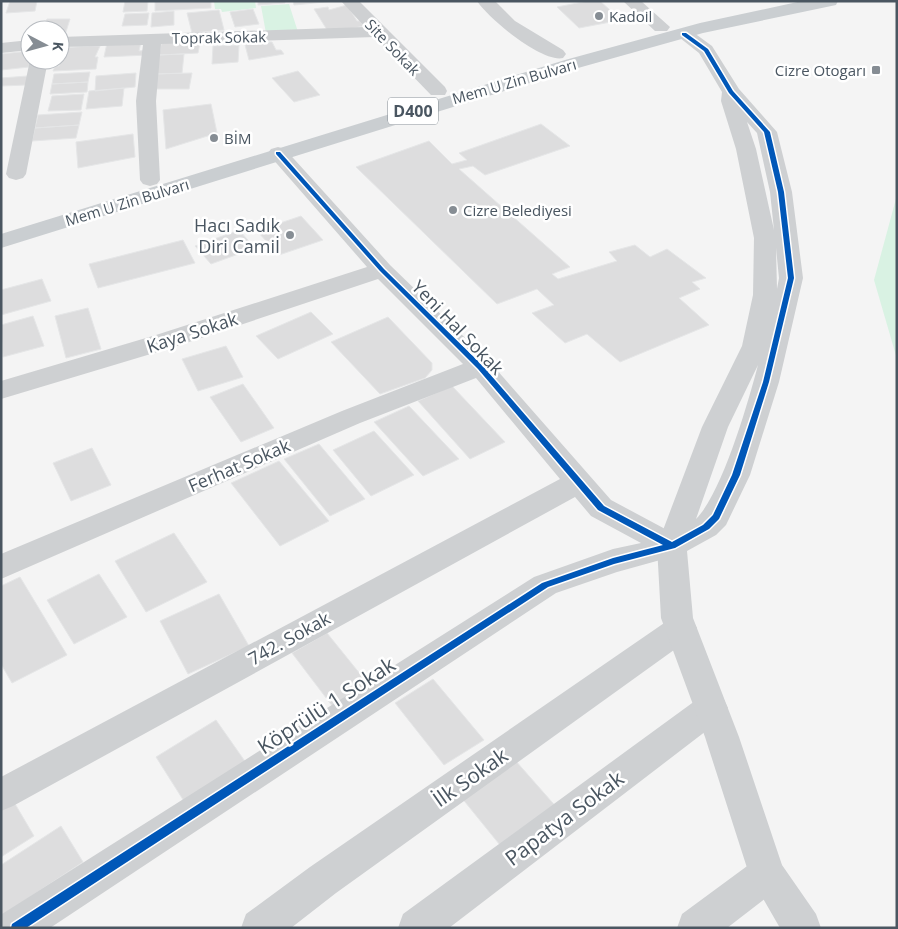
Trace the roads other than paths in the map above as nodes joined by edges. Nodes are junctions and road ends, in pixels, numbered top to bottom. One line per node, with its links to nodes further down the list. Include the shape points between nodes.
1 (349, 1): 7 (street, Site Sokak)
2 (485, 1): 13 (street, via 509,25)
3 (631, 1): 6 (street)
4 (769, 1): 6 (main road, Mem U Zin Bulvarı / D400)
5 (830, 1): 8 (main road, Mem U Zin Bulvarı / D400, via 783,9)
6 (661, 27): 13 (main road, Mem U Zin Bulvarı / D400)
7 (378, 32): 9 (street, Toprak Sokak); 15 (street, Site Sokak)
8 (684, 34): 16 (street, via 706,50); 17 (main road, Mem U Zin Bulvarı / D400, via 557,68)
9 (153, 38): 10 (street, Toprak Sokak); 19 (street, via 146,101)
10 (70, 42)
11 (20, 46): 12 (street)
12 (1, 48)
13 (557, 54): 15 (main road, Mem U Zin Bulvarı / D400)
14 (37, 70): 18 (street)
15 (438, 90): 19 (main road, Mem U Zin Bulvarı / D400)
16 (731, 92): 26 (street, via 765,238 765,295 754,346 715,427); 26 (street, Köprülü 1 Sokak, via 766,132 781,192 791,278 766,382 736,475 716,518)
17 (278, 153): 21 (main road, Mem U Zin Bulvarı / D400); 22 (street, Yeni Hal Sokak)
18 (16, 174)
19 (150, 180): 20 (main road, Mem U Zin Bulvarı / D400)
20 (1, 224)
21 (1, 240)
22 (382, 270): 23 (street, Yeni Hal Sokak); 24 (street, Kaya Sokak, via 165,341)
23 (480, 368): 25 (street, Yeni Hal Sokak); 27 (street, Ferhat Sokak, via 351,417)
24 (1, 390)
25 (577, 483): 26 (street, Yeni Hal Sokak, via 601,508); 30 (street, 742. Sokak)
26 (672, 546): 28 (street, via 677,618); 32 (street, Köprülü 1 Sokak, via 613,561 545,584)
27 (1, 567)
28 (681, 628): 29 (street); 33 (street, İlk Sokak, via 323,880)
29 (710, 708): 31 (street); 34 (street, Papatya Sokak)
30 (1, 795)
31 (767, 874): 35 (street); 36 (street)
32 (16, 928)
33 (260, 928)
34 (417, 928)
35 (696, 928)
36 (802, 928)

